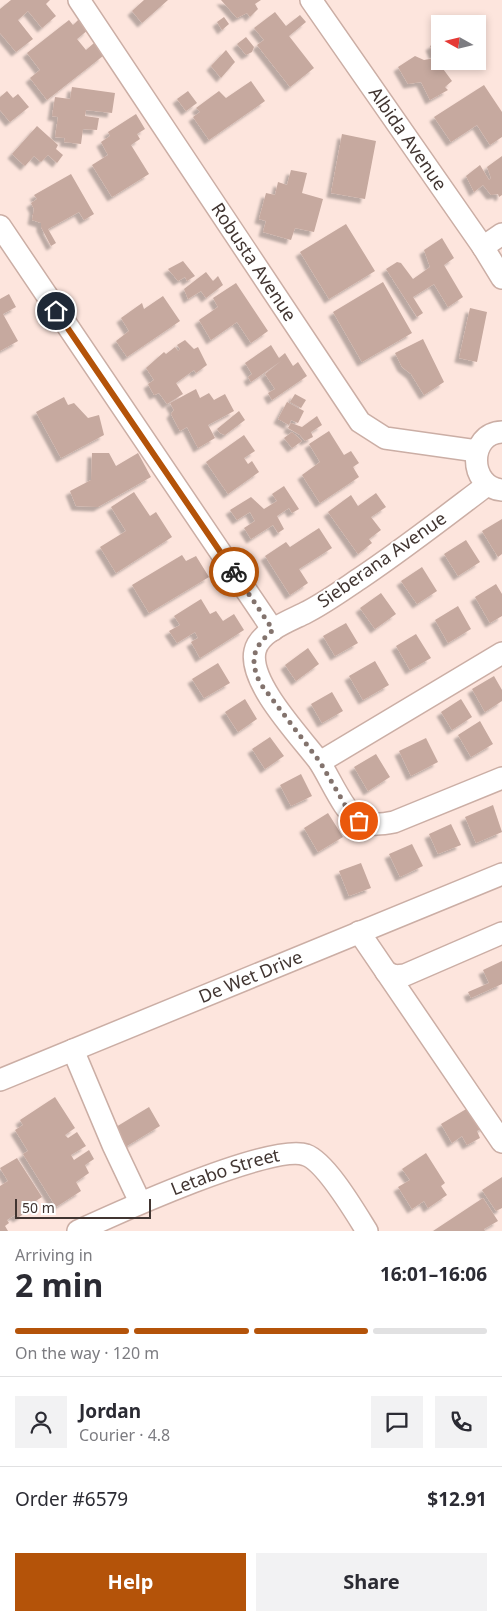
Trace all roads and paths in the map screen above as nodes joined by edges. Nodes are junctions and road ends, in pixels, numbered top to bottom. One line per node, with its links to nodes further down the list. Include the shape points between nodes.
1 (79, 0): 8 (street, Robusta Avenue, via 360,422 386,438)
2 (312, 0): 5 (street, Albida Avenue)
3 (0, 226): 10 (street)
4 (502, 234): 5 (street)
5 (483, 247): 6 (street, Albida Avenue)
6 (502, 278)
7 (502, 432): 8 (street, via 485,439)
8 (477, 451): 9 (street, via 477,469)
9 (495, 487): 10 (street, Sieberana Avenue, via 307,612)
10 (273, 630): 12 (street, Sieberana Avenue, via 255,650 255,672)
11 (502, 653): 12 (street)
12 (320, 762): 13 (street, Sieberana Avenue, via 348,810 359,821 376,824 394,822)
13 (502, 778)
14 (502, 874): 15 (street, De Wet Drive)
15 (360, 932): 17 (street); 18 (street, De Wet Drive)
16 (502, 933): 17 (street, via 405,975 395,976)
17 (386, 972): 20 (street)
18 (73, 1050): 19 (street, De Wet Drive); 21 (street, via 112,1145)
19 (0, 1080)
20 (502, 1142)
21 (140, 1202): 22 (street, Letabo Street); 23 (street, Letabo Street, via 254,1161 292,1152 316,1160)
22 (78, 1231)
23 (367, 1231)

